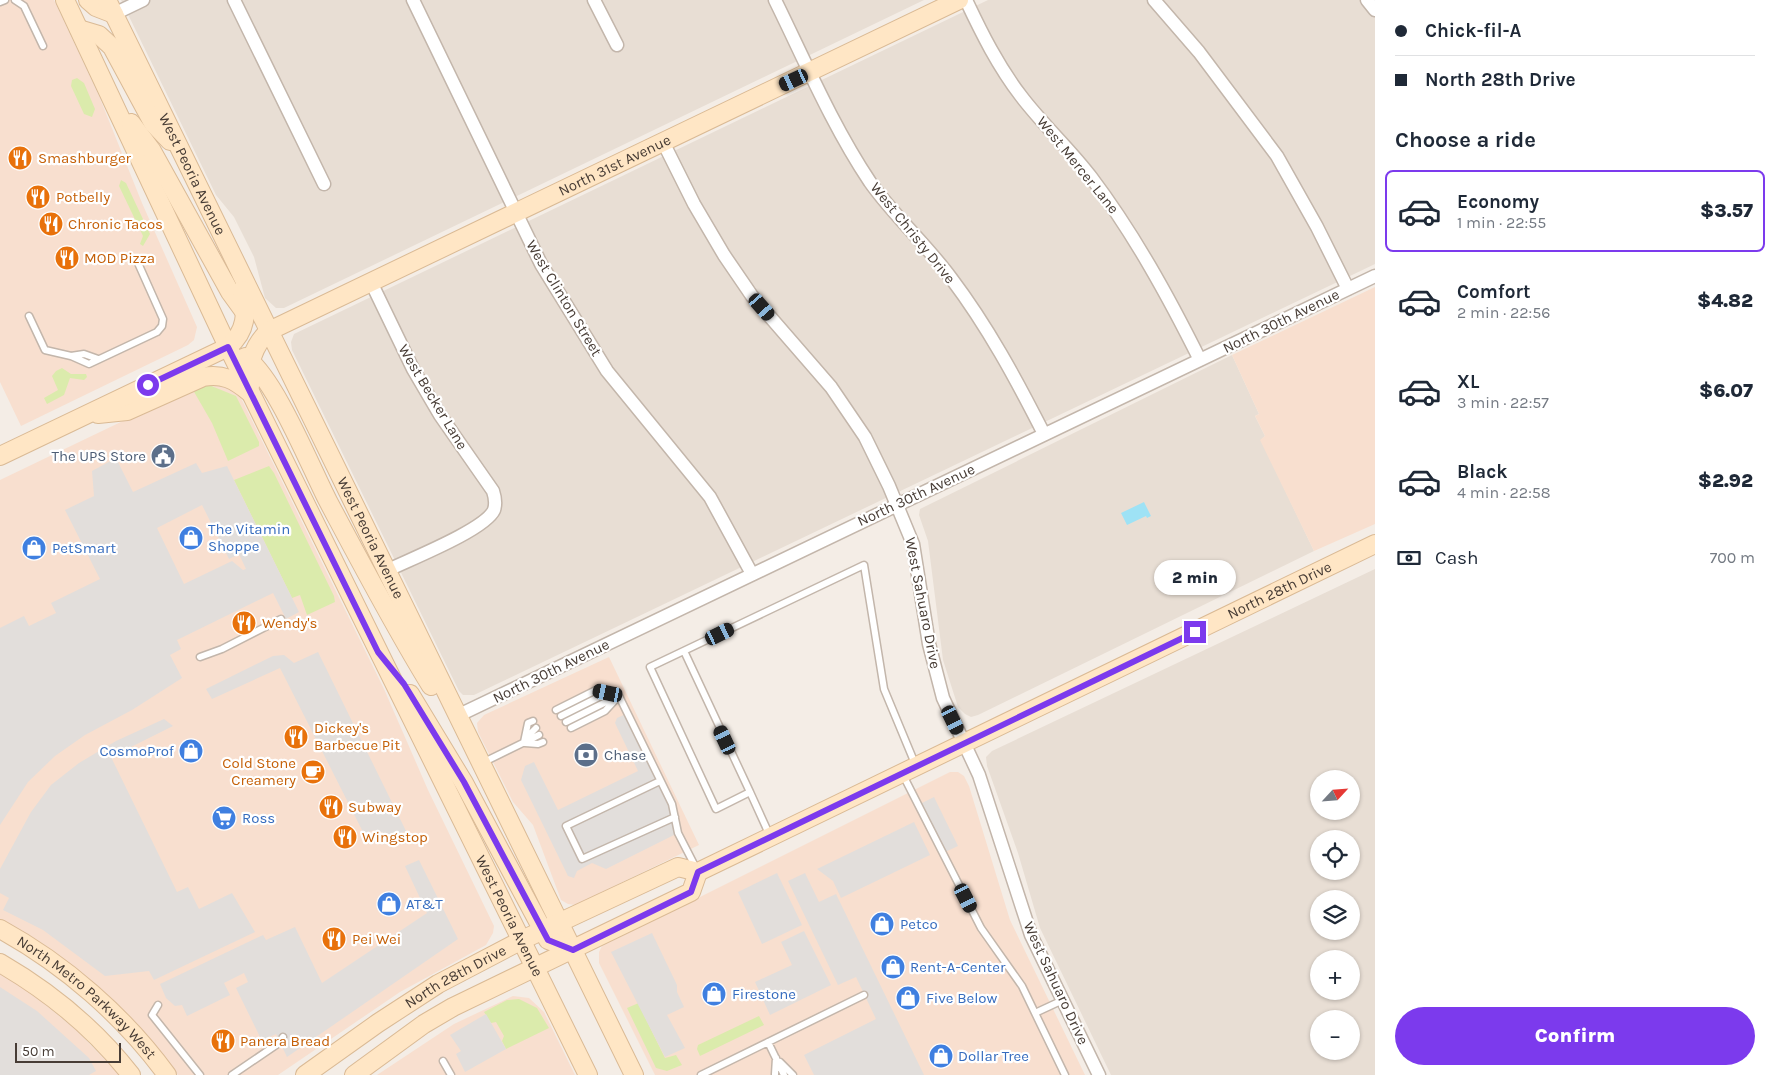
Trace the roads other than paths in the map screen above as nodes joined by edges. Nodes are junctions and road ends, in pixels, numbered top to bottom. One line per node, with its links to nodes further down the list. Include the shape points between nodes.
1 (4, 0): 14 (lane)
2 (15, 0): 18 (lane, via 24,6)
3 (65, 0): 17 (main road, West Peoria Avenue)
4 (88, 0): 15 (main road, via 96,6)
5 (143, 0): 15 (street)
6 (234, 0): 24 (street)
7 (413, 0): 25 (street, West Clinton Street)
8 (594, 0): 19 (street)
9 (775, 0): 20 (street, West Christy Drive)
10 (959, 0): 20 (main road, North 31st Avenue)
11 (966, 0): 35 (street, West Mercer Lane, via 991,51 1021,96 1090,176 1135,239)
12 (1154, 0): 30 (street, via 1199,52 1276,156)
13 (1367, 0): 16 (street)
14 (0, 2)
15 (111, 7): 23 (main road, West Peoria Avenue)
16 (1375, 10)
17 (79, 29): 21 (main road, West Peoria Avenue); 23 (main road, via 99,35 112,47 153,123)
18 (43, 46)
19 (617, 46)
20 (810, 72): 22 (main road, North 31st Avenue); 39 (street, West Christy Drive, via 834,122 871,183 949,276 990,335)
21 (113, 101): 31 (main road, via 152,151 230,292); 34 (main road, West Peoria Avenue)
22 (663, 142): 25 (main road, North 31st Avenue); 41 (street, West Sahuaro Drive, via 724,256 752,296 831,387 865,437)
23 (182, 152): 26 (main road, West Peoria Avenue)
24 (324, 184)
25 (516, 213): 29 (main road, North 31st Avenue); 44 (street, West Clinton Street, via 541,264 607,371 710,497)
26 (230, 251): 31 (main road); 33 (main road, West Peoria Avenue)
27 (138, 263): 32 (lane, via 163,319 157,332 98,359 84,354 72,356 45,350)
28 (1375, 276): 30 (street, North 30th Avenue)
29 (371, 282): 33 (main road, North 31st Avenue); 43 (street, West Becker Lane, via 422,384 493,491 494,509 479,526)
30 (1348, 289): 35 (street, North 30th Avenue)
31 (246, 313): 33 (main road); 34 (main road, via 242,331)
32 (29, 316)
33 (269, 331): 36 (main road, via 261,338); 43 (main road, West Peoria Avenue)
34 (228, 347): 36 (main road); 37 (main road, West Peoria Avenue); 38 (main road)
35 (1200, 360): 39 (street, North 30th Avenue)
36 (251, 361): 37 (main road); 51 (main road, via 275,394 332,508 412,654 443,703)
37 (251, 394): 38 (main road, via 231,379 213,375 127,411); 47 (main road, West Peoria Avenue)
38 (85, 415): 40 (main road)
39 (1044, 434): 41 (street, North 30th Avenue)
40 (0, 456)
41 (897, 503): 44 (street, North 30th Avenue); 59 (street, West Sahuaro Drive, via 913,544 929,644 943,698)
42 (1375, 544): 59 (main road, North 28th Drive)
43 (386, 571): 51 (main road, West Peoria Avenue)
44 (752, 574): 51 (street, North 30th Avenue)
45 (281, 619): 48 (lane, via 222,650)
46 (684, 651): 61 (lane, via 864,565 884,689); 63 (lane); 63 (lane, via 650,667 716,809)
47 (378, 652): 69 (main road, via 404,684 464,782); 70 (main road, West Peoria Avenue)
48 (200, 657)
49 (620, 696): 50 (lane, via 596,690); 52 (lane, via 599,697); 54 (lane); 56 (lane, via 606,711); 62 (lane)
50 (556, 710)
51 (457, 716): 60 (main road, West Peoria Avenue)
52 (561, 716)
53 (533, 721): 58 (lane, via 528,724)
54 (566, 722)
55 (536, 728): 58 (lane)
56 (571, 728)
57 (541, 738): 58 (lane, via 538,744)
58 (524, 742): 60 (lane)
59 (964, 743): 61 (main road, North 28th Drive); 75 (street, West Sahuaro Drive, via 994,816 1031,935)
60 (481, 764): 67 (main road, West Peoria Avenue)
61 (909, 770): 65 (main road, North 28th Drive); 77 (lane, via 981,928 1022,986)
62 (660, 781): 64 (lane); 64 (lane, via 566,826 582,859)
63 (750, 792): 65 (lane)
64 (675, 817): 66 (lane, via 678,833)
65 (771, 838): 66 (main road, North 28th Drive)
66 (698, 872): 67 (main road, North 28th Drive, via 678,867); 71 (main road, North 28th Drive, via 691,892)
67 (560, 922): 69 (main road, North 28th Drive); 71 (main road, West Peoria Avenue)
68 (0, 929): 85 (main road, North Metro Parkway West, via 33,948 106,1006)
69 (542, 930): 70 (main road, North 28th Drive); 71 (main road, via 548,940)
70 (522, 940): 73 (main road, West Peoria Avenue); 88 (main road, North 28th Drive, via 417,996)
71 (573, 950): 73 (main road, North 28th Drive); 91 (main road, West Peoria Avenue)
72 (0, 963): 84 (main road, North Metro Parkway West, via 70,1012)
73 (535, 967): 82 (main road, North 28th Drive, via 424,1024); 90 (main road, West Peoria Avenue)
74 (864, 995): 79 (lane)
75 (1063, 1000): 77 (lane); 96 (street, West Sahuaro Drive)
76 (158, 1005): 86 (lane, via 152,1015)
77 (1035, 1013): 95 (lane)
78 (282, 1037): 87 (lane, via 279,1043)
79 (768, 1042): 80 (lane); 92 (lane)
80 (776, 1058): 83 (lane); 93 (lane); 94 (lane)
81 (443, 1061): 89 (lane)
82 (363, 1072)
83 (775, 1074)
84 (131, 1075)
85 (167, 1075)
86 (200, 1075)
87 (232, 1075)
88 (305, 1075)
89 (451, 1075)
90 (588, 1075)
91 (634, 1075)
92 (701, 1075)
93 (784, 1075)
94 (792, 1075)
95 (1065, 1075)
96 (1099, 1075)

